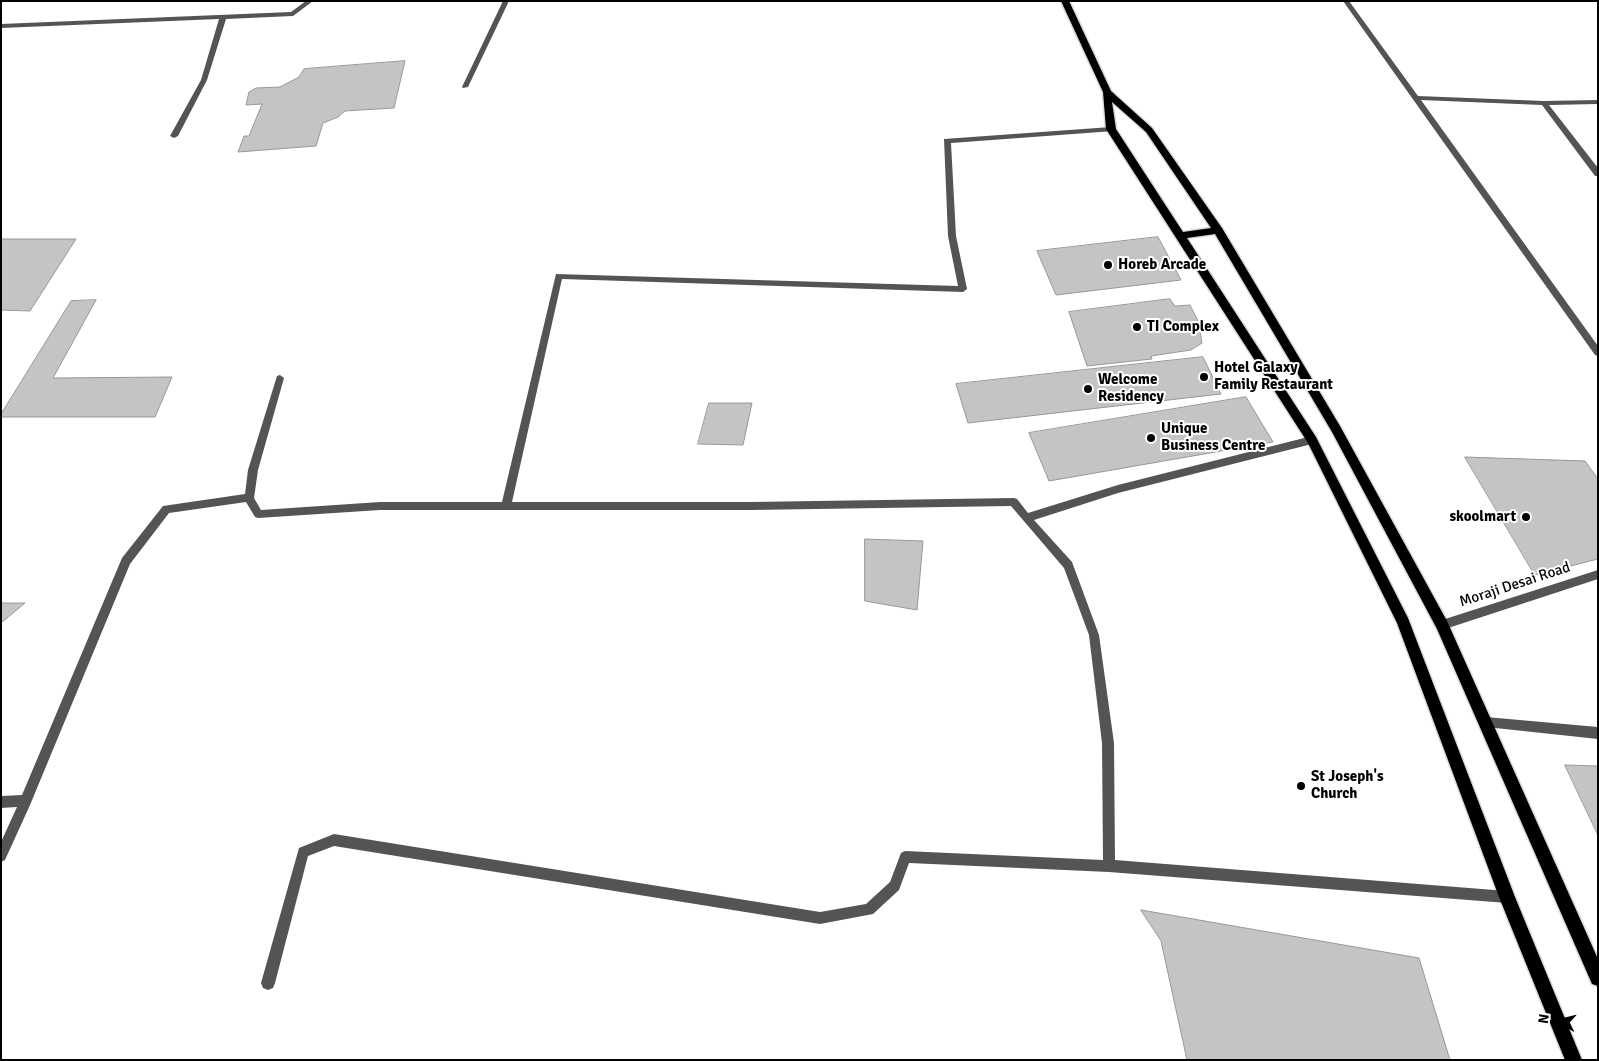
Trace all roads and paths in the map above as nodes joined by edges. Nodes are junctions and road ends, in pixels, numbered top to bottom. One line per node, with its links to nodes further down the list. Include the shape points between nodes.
1 (310, 1): 5 (street, via 293,14)
2 (506, 1): 7 (street)
3 (1065, 1): 8 (main road)
4 (1346, 1): 9 (street)
5 (223, 17): 6 (street); 13 (street, via 204,80)
6 (1, 26)
7 (465, 87)
8 (1107, 92): 12 (main road); 15 (main road, via 1150,130)
9 (1416, 98): 11 (street); 17 (street)
10 (1598, 102): 11 (street)
11 (1544, 103): 14 (street)
12 (1111, 128): 16 (main road); 21 (street, via 948,141 952,236 963,288 559,276)
13 (174, 136)
14 (1598, 174)
15 (1218, 230): 16 (main road); 24 (main road, via 1336,429)
16 (1180, 236): 19 (main road)
17 (1598, 353)
18 (280, 378): 20 (street)
19 (1312, 440): 22 (street, via 1118,489); 31 (main road, via 1403,622)
20 (249, 498): 21 (street, via 258,514 380,506); 27 (street, via 166,509 126,561)
21 (506, 506): 22 (street, via 1014,502)
22 (1026, 518): 30 (street, via 1068,565 1094,635 1108,743)
23 (1598, 574): 24 (street, Moraji Desai Road)
24 (1442, 626): 25 (main road)
25 (1486, 722): 26 (street); 32 (main road)
26 (1598, 733)
27 (26, 801): 28 (street); 29 (street)
28 (1, 802)
29 (1, 856)
30 (1109, 866): 31 (street); 33 (street, via 905,857 895,886 869,910 820,918 334,840 303,852)
31 (1507, 897): 34 (main road)
32 (1598, 978)
33 (268, 983)
34 (1574, 1060)

